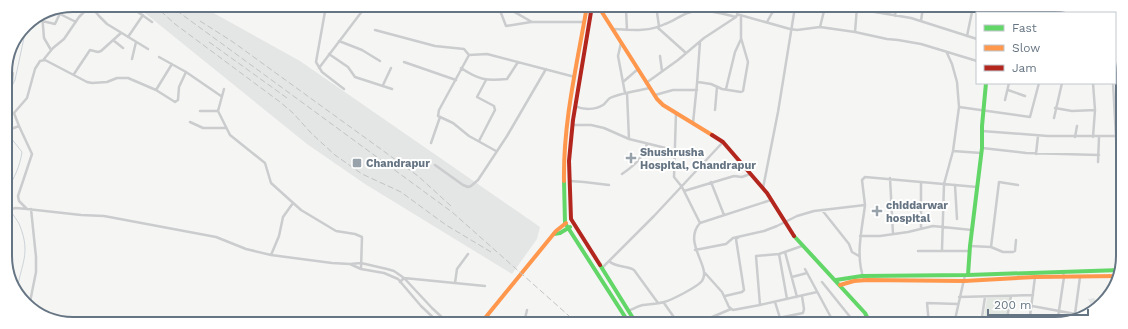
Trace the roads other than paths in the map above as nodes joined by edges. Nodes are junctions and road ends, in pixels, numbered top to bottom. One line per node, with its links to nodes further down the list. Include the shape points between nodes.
1 (84, 12): 31 (street)
2 (96, 12): 42 (street)
3 (138, 12): 25 (street)
4 (325, 12): 69 (street, via 316,59)
5 (361, 12): 49 (street)
6 (514, 12): 33 (street)
7 (586, 12): 34 (main road)
8 (591, 12): 106 (main road)
9 (602, 12): 38 (main road)
10 (626, 12): 41 (street)
11 (657, 12): 36 (street)
12 (691, 12): 36 (street)
13 (715, 12): 27 (street)
14 (738, 12): 27 (street)
15 (774, 12): 35 (street)
16 (793, 12): 39 (street)
17 (824, 12): 37 (street)
18 (857, 12): 43 (street)
19 (876, 12): 28 (street)
20 (895, 12): 28 (street)
21 (922, 12): 30 (street)
22 (972, 12): 44 (street)
23 (501, 13): 33 (street, via 506,26)
24 (60, 14): 29 (street, via 55,24); 31 (street)
25 (143, 15): 32 (street); 45 (street)
26 (742, 15): 27 (street); 35 (street); 46 (street)
27 (737, 16): 52 (street)
28 (895, 16): 30 (street)
29 (42, 21): 55 (street, via 44,38)
30 (921, 21): 44 (street)
31 (76, 22): 55 (street, via 64,39)
32 (152, 22)
33 (532, 22): 34 (street)
34 (584, 22): 78 (main road)
35 (767, 22): 39 (street)
36 (658, 26): 41 (street); 56 (street)
37 (820, 27): 39 (street); 43 (street)
38 (613, 29): 41 (street); 51 (main road)
39 (790, 29): 156 (street, via 778,112)
40 (375, 30): 59 (street, via 435,46 464,49)
41 (627, 30)
42 (121, 32): 45 (street); 48 (street)
43 (855, 32): 57 (street, via 921,44)
44 (967, 36): 47 (street)
45 (128, 37): 50 (street)
46 (741, 39): 96 (street, via 735,52); 96 (street, via 748,62 743,90 741,92)
47 (976, 39)
48 (113, 40): 53 (street); 77 (street, via 100,52 90,50)
49 (339, 41): 58 (street); 64 (street)
50 (136, 42): 54 (street); 63 (street)
51 (621, 42): 73 (main road); 81 (street, via 618,56)
52 (700, 42): 56 (street); 82 (street)
53 (123, 48)
54 (148, 49)
55 (51, 50): 62 (street)
56 (686, 53): 74 (street)
57 (947, 53): 65 (street); 107 (street, via 957,82)
58 (329, 54): 69 (street); 91 (street, via 348,67 355,77)
59 (469, 54): 67 (street, via 487,54); 71 (street)
60 (660, 56): 74 (street)
61 (159, 57): 68 (street)
62 (44, 59): 77 (street); 120 (street, via 35,69 27,98 14,113)
63 (132, 59)
64 (380, 61)
65 (976, 61)
66 (404, 62): 79 (street)
67 (518, 62): 72 (street); 80 (street, via 507,79)
68 (172, 64): 75 (street); 97 (street)
69 (319, 68): 98 (street)
70 (391, 68): 91 (street)
71 (461, 68): 79 (street); 80 (street)
72 (546, 69): 78 (street); 138 (street)
73 (638, 69): 81 (street); 84 (main road)
74 (662, 71): 84 (street)
75 (186, 72): 97 (street, via 178,101 169,99); 103 (street)
76 (13, 73): 83 (street)
77 (74, 74): 97 (street, via 92,83 107,82 119,77 128,78)
78 (575, 77): 169 (main road, via 567,123 564,162)
79 (456, 80): 115 (street, via 440,110)
80 (486, 80): 131 (street, via 477,97 494,106 495,110)
81 (623, 82): 101 (street)
82 (698, 82): 92 (street); 99 (street)
83 (12, 83)
84 (646, 83): 93 (main road)
85 (986, 84): 110 (main road)
86 (1009, 84): 100 (street)
87 (1038, 84): 110 (street, via 1030,117)
88 (1062, 84): 108 (street)
89 (1093, 84): 111 (street)
90 (1114, 84): 126 (street)
91 (383, 85): 95 (street)
92 (717, 87): 96 (street); 109 (street)
93 (650, 88): 101 (street); 102 (main road)
94 (224, 89): 103 (street)
95 (392, 89)
96 (726, 89)
97 (156, 90)
98 (344, 90)
99 (697, 90): 102 (street, via 673,90); 118 (street)
100 (1008, 90): 104 (street); 105 (street)
101 (626, 93): 106 (street, via 610,98 595,108); 130 (street)
102 (655, 95): 114 (main road, via 663,105)
103 (221, 96): 113 (street)
104 (1025, 96)
105 (1005, 100)
106 (575, 106): 119 (main road)
107 (959, 107): 110 (street); 137 (street)
108 (1055, 108): 111 (street, via 1072,111); 116 (street)
109 (715, 110)
110 (983, 110): 124 (main road)
111 (1095, 110): 128 (street)
112 (200, 111): 113 (street)
113 (218, 111): 122 (street)
114 (676, 112): 118 (main road); 136 (street)
115 (440, 117): 131 (street); 133 (street)
116 (1054, 118)
117 (190, 122): 122 (street, via 203,128)
118 (693, 123): 132 (main road)
119 (573, 125): 130 (street, via 604,128); 147 (main road, via 569,162)
120 (19, 126): 123 (street); 162 (street, via 32,154 18,198)
121 (1076, 126): 127 (street)
122 (226, 128): 159 (street, via 231,137 265,163 271,183)
123 (12, 129)
124 (982, 131): 125 (street); 135 (main road)
125 (1038, 136): 127 (street); 140 (street)
126 (1116, 136): 129 (street)
127 (1076, 137): 128 (street)
128 (1093, 137): 129 (street)
129 (1099, 137): 141 (street)
130 (629, 139): 134 (street)
131 (479, 141): 138 (street)
132 (722, 142): 145 (main road); 154 (street)
133 (431, 143)
134 (647, 144): 136 (street); 144 (street, via 640,159)
135 (982, 148): 139 (main road); 140 (street)
136 (674, 150): 154 (street, via 674,177)
137 (953, 151): 139 (street); 150 (street)
138 (496, 152): 143 (street, via 478,180 468,187)
139 (981, 154): 155 (main road)
140 (1036, 154): 141 (street)
141 (1099, 155): 142 (street)
142 (1098, 162)
143 (435, 165)
144 (622, 174)
145 (750, 174): 148 (street); 156 (main road)
146 (890, 178): 149 (street); 160 (street, via 865,177 862,180); 177 (street)
147 (570, 182): 151 (street); 167 (main road)
148 (711, 182): 157 (street); 165 (street)
149 (921, 182): 150 (street); 174 (street)
150 (944, 184): 153 (street); 172 (street)
151 (610, 185)
152 (1018, 185): 183 (street, via 999,182)
153 (955, 186): 155 (street); 166 (street)
154 (682, 187): 157 (street); 193 (street)
155 (978, 187): 175 (main road)
156 (763, 188): 158 (main road)
157 (684, 191): 170 (street)
158 (771, 200): 165 (street); 168 (main road)
159 (293, 203): 191 (street, via 283,217); 194 (street, via 304,213 336,231 362,237)
160 (864, 205): 164 (street); 179 (street)
161 (12, 209): 162 (street)
162 (27, 209): 163 (street)
163 (32, 209): 191 (street, via 104,216 216,237 246,249); 227 (street, via 36,272)
164 (822, 210): 168 (street); 192 (street, via 849,244 852,252)
165 (724, 215): 170 (street)
166 (957, 218)
167 (571, 219): 169 (main road); 171 (main road)
168 (784, 222): 178 (street, via 764,231); 181 (main road)
169 (565, 223): 173 (main road); 176 (main road)
170 (700, 223): 184 (street, via 694,234)
171 (573, 224): 173 (main road); 198 (main road)
172 (944, 227): 174 (street); 175 (street); 185 (street)
173 (568, 228): 176 (main road); 203 (main road)
174 (920, 228): 177 (street)
175 (972, 230): 182 (main road)
176 (554, 234): 243 (main road)
177 (893, 234): 179 (street)
178 (740, 236): 184 (street, via 726,244); 220 (street, via 736,239 744,290)
179 (860, 236): 192 (street)
180 (1016, 240): 183 (street, via 1013,252 1003,252)
181 (802, 245): 187 (street); 212 (main road)
182 (970, 246): 183 (street); 186 (main road)
183 (991, 247)
184 (695, 250): 200 (street)
185 (942, 250): 186 (street); 188 (street)
186 (969, 251): 204 (main road)
187 (785, 252): 190 (street); 207 (street)
188 (918, 252)
189 (468, 254): 216 (street, via 457,269)
190 (778, 254): 228 (street); 233 (street, via 756,256)
191 (271, 255): 195 (street)
192 (859, 256): 211 (street)
193 (609, 261): 198 (street); 230 (street, via 613,265 634,270)
194 (361, 263): 195 (street); 196 (street); 210 (street, via 387,269)
195 (350, 264): 196 (street)
196 (360, 268): 214 (street, via 384,273)
197 (805, 269): 202 (street)
198 (603, 270): 203 (main road); 237 (main road)
199 (1114, 270): 201 (main road)
200 (704, 272): 220 (street); 231 (street, via 703,280 698,285)
201 (1063, 272): 205 (main road); 208 (street)
202 (807, 273): 207 (street); 219 (street)
203 (599, 275): 245 (main road)
204 (966, 275): 205 (main road); 211 (main road); 213 (street)
205 (1035, 275): 208 (main road); 213 (main road); 223 (street)
206 (1112, 276): 209 (main road)
207 (792, 277): 224 (street)
208 (1064, 277): 209 (main road); 238 (street)
209 (1080, 277): 240 (street)
210 (404, 278): 214 (street); 216 (street); 242 (street)
211 (863, 278): 212 (main road); 213 (main road); 217 (main road)
212 (836, 280): 217 (main road)
213 (964, 281): 225 (street)
214 (400, 282): 241 (street)
215 (822, 282): 252 (street)
216 (455, 283): 218 (street)
217 (840, 285): 253 (main road)
218 (485, 286)
219 (817, 292): 221 (street); 251 (street)
220 (725, 296): 235 (street, via 729,308)
221 (802, 296): 224 (street); 250 (street, via 803,313)
222 (1011, 296): 223 (street); 226 (street); 257 (street)
223 (1033, 296): 234 (street)
224 (797, 297): 228 (street)
225 (959, 297): 226 (street); 232 (street)
226 (985, 297): 256 (street)
227 (30, 299)
228 (787, 299): 229 (street)
229 (775, 302): 233 (street); 249 (street)
230 (658, 303): 231 (street); 237 (street)
231 (664, 303): 247 (street)
232 (958, 304): 254 (street, via 927,303); 255 (street)
233 (760, 305): 235 (street)
234 (1032, 306): 238 (street); 258 (street)
235 (732, 309): 248 (street)
236 (527, 310): 244 (street)
237 (628, 311): 246 (main road)
238 (1060, 311): 239 (street); 259 (street)
239 (1073, 314)
240 (1075, 314)
241 (433, 317)
242 (442, 317)
243 (485, 317)
244 (525, 317)
245 (625, 317)
246 (632, 317)
247 (674, 317)
248 (713, 317)
249 (780, 317)
250 (785, 317)
251 (831, 317)
252 (850, 317)
253 (867, 317)
254 (928, 317)
255 (955, 317)
256 (982, 317)
257 (1007, 317)
258 (1030, 317)
259 (1059, 317)

